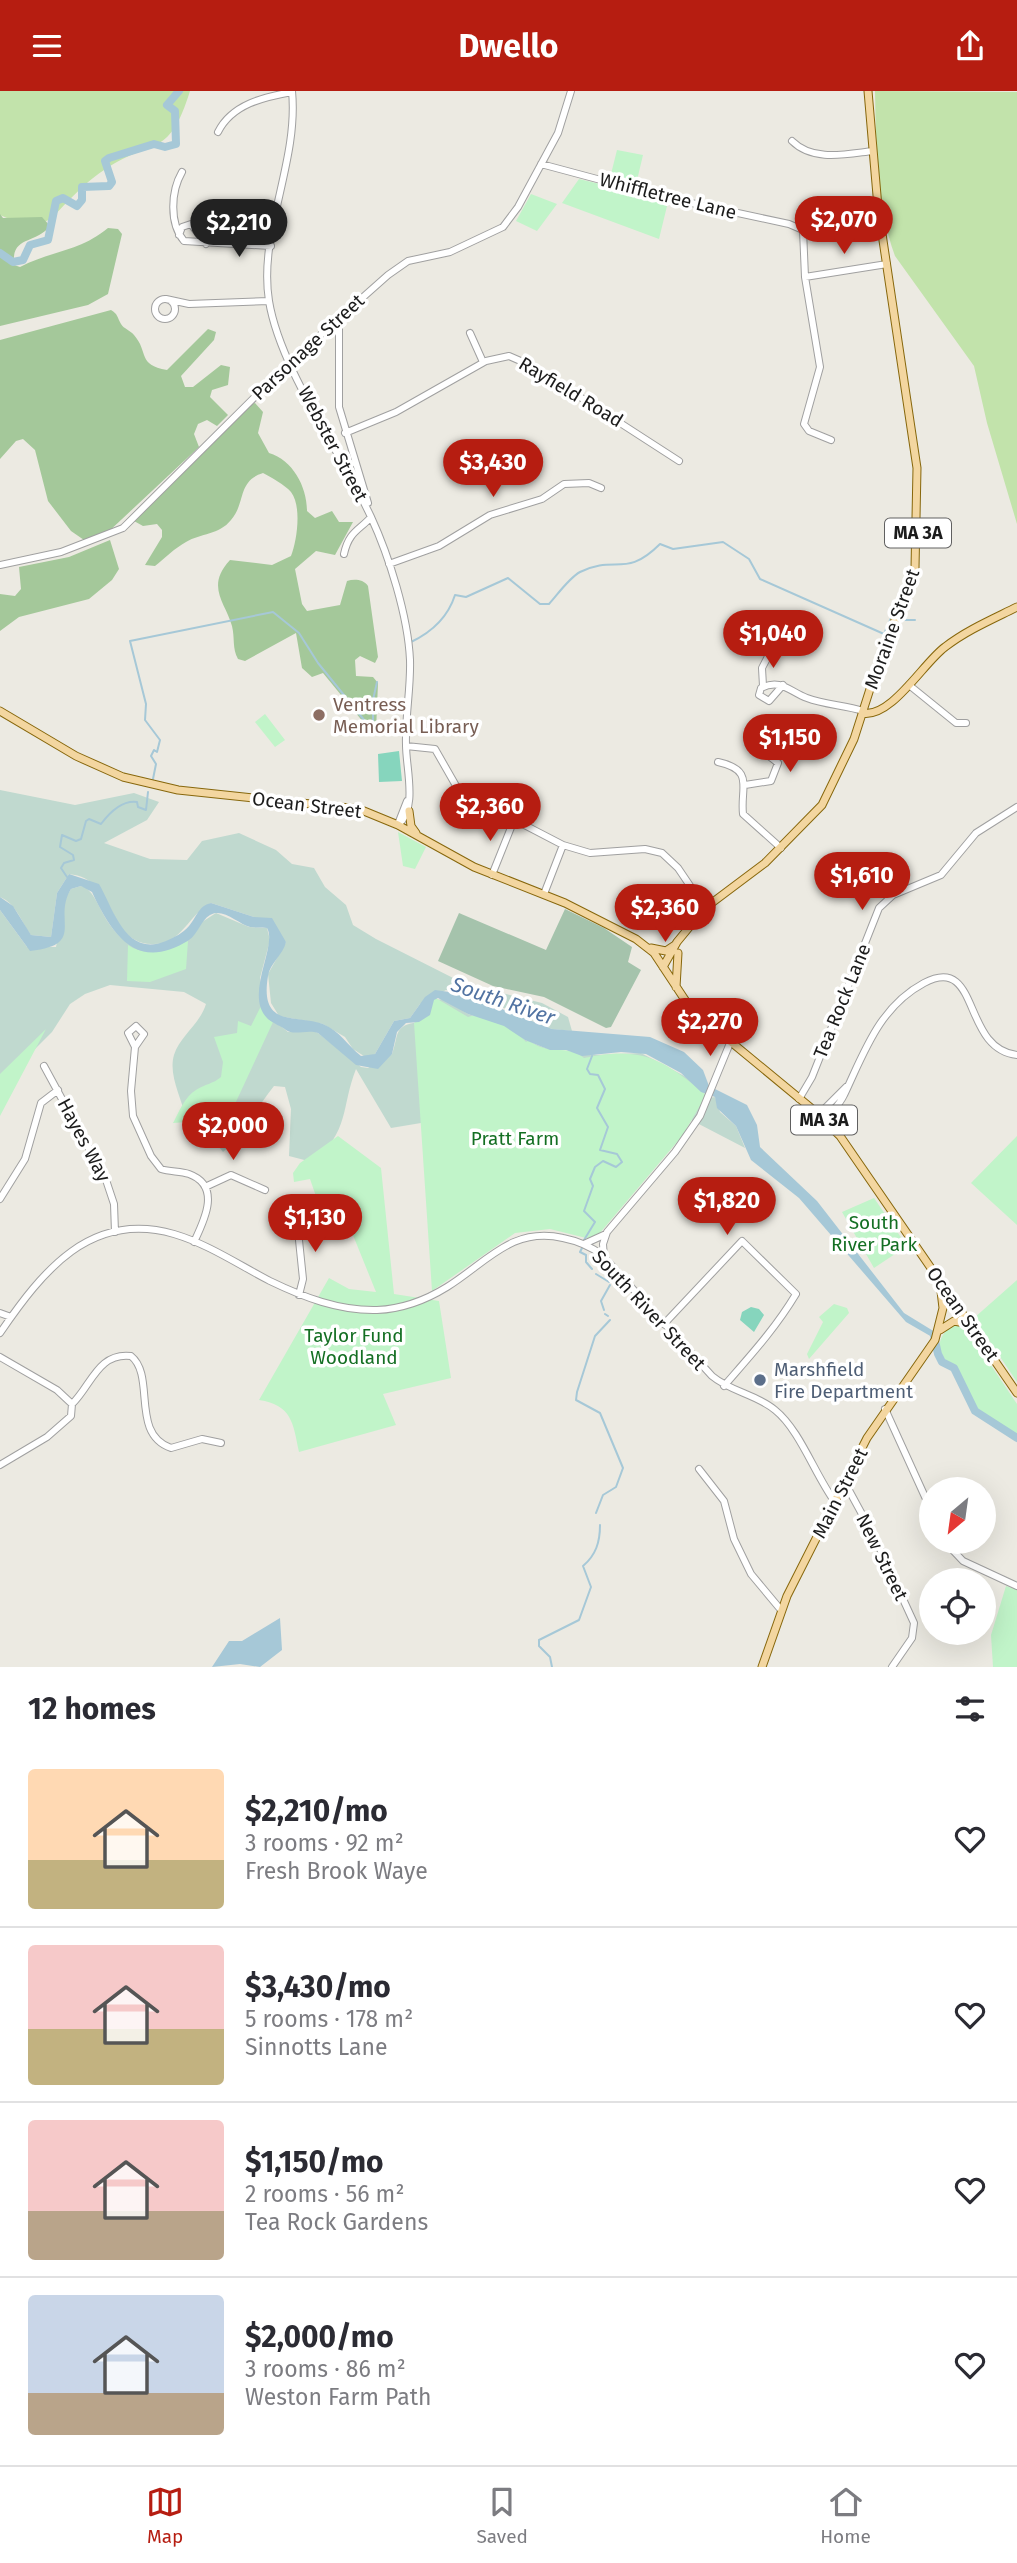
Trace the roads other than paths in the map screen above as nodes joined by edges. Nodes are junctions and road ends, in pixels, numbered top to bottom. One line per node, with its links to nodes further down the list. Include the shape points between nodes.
1 (292, 91): 4 (street, via 257,99 231,113); 11 (street, Webster Street, via 291,142)
2 (571, 91): 7 (street, Parsonage Street, via 562,125)
3 (868, 91): 6 (main road, Moraine Street / MA 3A)
4 (218, 132)
5 (792, 141): 6 (street, via 816,155)
6 (873, 151): 12 (main road, Moraine Street / MA 3A)
7 (541, 164): 13 (street, Whiffletree Lane, via 797,227 804,233); 16 (street, Parsonage Street, via 514,213 496,232 445,254 408,261)
8 (182, 171): 9 (street, via 174,209)
9 (179, 235): 10 (street, via 187,243); 10 (street, via 182,227 191,224)
10 (206, 244): 11 (street)
11 (271, 247): 15 (street, Webster Street)
12 (887, 264): 13 (street); 34 (main road, Moraine Street / MA 3A, via 917,468 918,555)
13 (805, 277): 21 (street, Whiffletree Lane, via 820,367 805,427)
14 (166, 299): 15 (street, via 189,304)
15 (269, 301): 18 (street, Webster Street)
16 (339, 317): 18 (street, Parsonage Street); 20 (street, via 339,407)
17 (470, 333): 19 (street)
18 (290, 362): 24 (street, Webster Street); 27 (street, Parsonage Street, via 123,528 61,552)
19 (483, 362): 20 (street, Rayfield Road, via 396,412); 22 (street, Rayfield Road, via 502,356 525,362)
20 (345, 433): 24 (street)
21 (831, 440)
22 (678, 461)
23 (601, 488): 26 (street, via 589,483 564,484 542,499 490,515 439,546)
24 (372, 519): 25 (street, via 358,526); 26 (street, Webster Street)
25 (344, 554)
26 (388, 564): 37 (street, Webster Street, via 409,653)
27 (0, 565)
28 (1017, 607): 31 (main road, via 943,648)
29 (777, 639): 32 (street, via 762,668)
30 (783, 685): 32 (street); 32 (street, via 769,701 759,695); 34 (street, via 808,699)
31 (909, 685): 34 (main road, via 881,709); 35 (street, via 956,723)
32 (764, 686)
33 (0, 711): 44 (main road, Ocean Street, via 76,757 136,781 178,790 338,805)
34 (862, 712): 47 (main road, Moraine Street / MA 3A, via 828,795)
35 (966, 723)
36 (752, 743): 39 (street, via 778,763 771,781)
37 (405, 746): 40 (street, Webster Street); 43 (street, via 435,749 459,791)
38 (718, 762): 39 (street, via 737,769)
39 (745, 785): 47 (street, via 743,814)
40 (408, 799): 42 (street, Webster Street); 44 (street, Webster Street)
41 (1017, 807): 63 (street, Tea Rock Lane, via 979,830 941,875 893,895 879,908)
42 (409, 811): 44 (street); 45 (main road)
43 (514, 820): 46 (street); 48 (street)
44 (398, 825): 45 (main road, Ocean Street)
45 (418, 836): 48 (main road, Ocean Street)
46 (563, 845): 49 (street); 50 (street, via 590,853 659,851 678,868)
47 (781, 848): 50 (main road, Moraine Street / MA 3A)
48 (492, 875): 49 (main road, Ocean Street)
49 (544, 894): 53 (main road, Ocean Street)
50 (705, 908): 51 (main road, Moraine Street / MA 3A)
51 (685, 933): 52 (main road, Moraine Street / MA 3A); 54 (main road, Moraine Street / MA 3A)
52 (677, 942): 53 (main road, via 661,951); 55 (main road, Moraine Street / MA 3A)
53 (642, 943): 55 (main road, Ocean Street)
54 (677, 953): 55 (main road, Moraine Street / MA 3A); 56 (main road, MA 3A)
55 (663, 967): 56 (main road, Ocean Street / MA 3A)
56 (676, 989): 57 (main road, Ocean Street / MA 3A, via 691,1009)
57 (730, 1042): 63 (main road, Ocean Street / MA 3A); 71 (street, via 709,1098 675,1152)
58 (135, 1047): 66 (street, via 132,1111 151,1156 161,1169 190,1175)
59 (1017, 1055): 61 (street, via 1000,1050 984,1037 962,985 949,979 931,980 902,999 881,1021)
60 (44, 1066): 62 (street, Hayes Way)
61 (846, 1087): 64 (street); 65 (street)
62 (58, 1090): 68 (street, via 41,1103 25,1159); 70 (street, Hayes Way, via 110,1189)
63 (799, 1099): 64 (main road, Ocean Street / MA 3A)
64 (818, 1115): 65 (main road, Ocean Street / MA 3A)
65 (825, 1121): 75 (main road, Ocean Street / MA 3A, via 852,1152)
66 (205, 1187): 67 (street, via 231,1175); 72 (street, via 209,1208)
67 (265, 1190)
68 (0, 1199)
69 (296, 1211): 76 (street, via 303,1279)
70 (115, 1231): 72 (street, South River Street, via 147,1229); 80 (street, South River Street, via 57,1260)
71 (607, 1232): 73 (street); 74 (street)
72 (194, 1242): 76 (street, South River Street)
73 (584, 1244): 74 (street, South River Street); 76 (street, South River Street, via 544,1235 519,1238 446,1287 419,1301 388,1309 346,1307)
74 (604, 1258): 81 (street, South River Street)
75 (939, 1279): 77 (main road, Ocean Street / MA 3A); 79 (main road, Main Street)
76 (299, 1295)
77 (959, 1307): 79 (main road, via 950,1307); 82 (main road, Ocean Street); 84 (main road, Main Street)
78 (0, 1313): 80 (street)
79 (941, 1315): 84 (main road, Main Street)
80 (11, 1317): 83 (street, South River Street)
81 (664, 1324): 86 (street, South River Street); 86 (street, via 743,1241 796,1294 769,1336)
82 (971, 1325): 84 (main road, via 954,1321); 87 (main road, Ocean Street)
83 (0, 1333)
84 (937, 1335): 89 (main road, Main Street, via 921,1364)
85 (0, 1357): 88 (street)
86 (724, 1386): 95 (street, South River Street, via 764,1402 783,1417)
87 (1017, 1393)
88 (72, 1403): 90 (street, via 95,1369 131,1356 140,1368 145,1413 159,1441 171,1448 202,1439); 91 (street, via 71,1416 52,1433)
89 (885, 1409): 93 (main road, Main Street); 94 (street)
90 (221, 1443)
91 (0, 1465)
92 (699, 1469): 98 (street, via 724,1501 734,1539 751,1574)
93 (845, 1483): 95 (main road, Main Street); 100 (street, New Street, via 914,1623 912,1638)
94 (919, 1484)
95 (835, 1502): 98 (main road, Main Street)
96 (957, 1554): 97 (street)
97 (1017, 1586)
98 (781, 1610): 99 (main road, Main Street)
99 (762, 1667)
100 (892, 1667)

